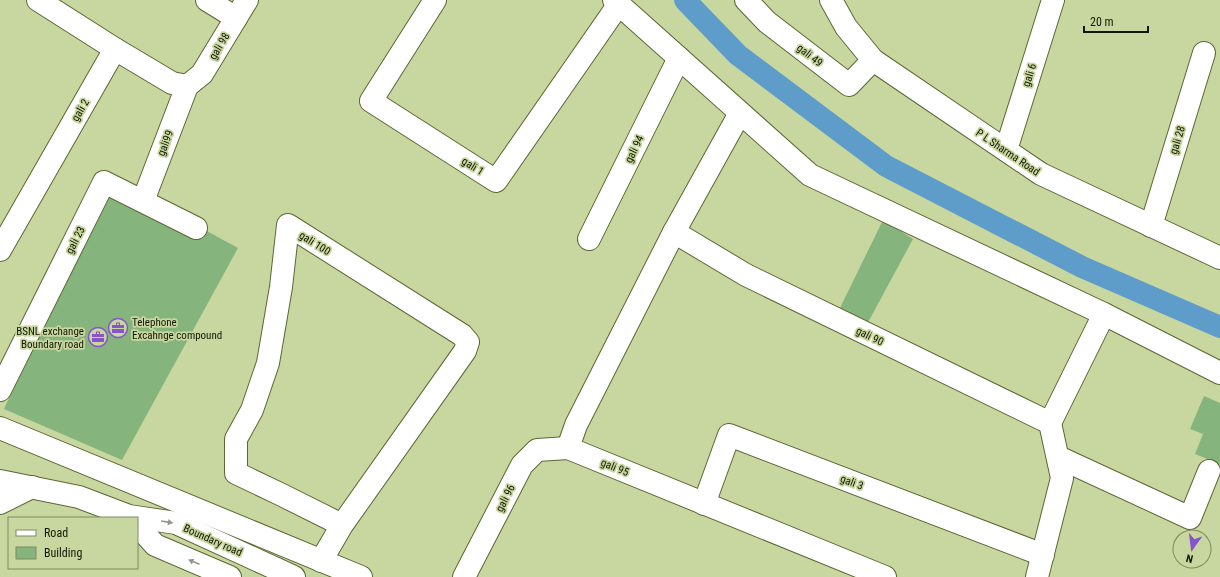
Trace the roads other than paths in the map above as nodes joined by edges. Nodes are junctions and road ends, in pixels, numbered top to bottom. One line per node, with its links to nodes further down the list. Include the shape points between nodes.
1 (38, 0): 9 (street)
2 (207, 0): 8 (street)
3 (435, 0): 7 (street, gali 1, via 371,101 496,181)
4 (746, 0): 12 (street, gali 49, via 767,22 848,85)
5 (831, 0): 12 (street, P L Sharma Road, via 846,27)
6 (1053, 0): 15 (street, gali 6)
7 (616, 2): 11 (street)
8 (241, 9): 13 (street, gali 98)
9 (114, 49): 13 (street, via 172,83); 21 (street, gali 2)
10 (1204, 54): 17 (street, gali 28)
11 (679, 58): 14 (street); 20 (street, gali 94)
12 (873, 60): 15 (street, P L Sharma Road)
13 (195, 80): 16 (street, gali99)
14 (740, 113): 19 (street); 23 (street, via 810,175)
15 (1006, 150): 17 (street, P L Sharma Road, via 1041,174)
16 (143, 201): 18 (street, gali 23); 25 (street, gali 23, via 104,182)
17 (1151, 226): 22 (street, P L Sharma Road)
18 (196, 228)
19 (674, 232): 26 (street, gali 90, via 746,275); 28 (street, via 576,425)
20 (588, 240)
21 (0, 250)
22 (1220, 258)
23 (1104, 314): 24 (street); 26 (street)
24 (1220, 373)
25 (0, 390)
26 (1050, 423): 29 (street)
27 (0, 428): 41 (street)
28 (568, 448): 35 (street, gali 95); 45 (street, gali 96, via 537,450 522,465)
29 (1058, 457): 30 (street, via 1190,518); 40 (street, via 1062,478)
30 (1209, 471)
31 (0, 472): 33 (street)
32 (0, 481): 33 (street, Boundary road)
33 (32, 487): 34 (street); 36 (street, Boundary road, via 79,497)
34 (0, 503)
35 (704, 504): 40 (street, gali 3, via 729,436); 46 (street, gali 95)
36 (125, 517)
37 (138, 521): 43 (street, Boundary road, one-way to 43, via 176,524)
38 (342, 525): 38 (street, gali 100, via 465,351 468,342 462,335 288,226 268,363 252,410 236,439 236,473); 41 (street, gali 100)
39 (138, 527): 42 (street, Boundary road, one-way to 39, via 155,545)
40 (1043, 555): 47 (street)
41 (321, 561): 44 (street)
42 (230, 577)
43 (294, 577)
44 (360, 577)
45 (464, 577)
46 (884, 577)
47 (1037, 577)

